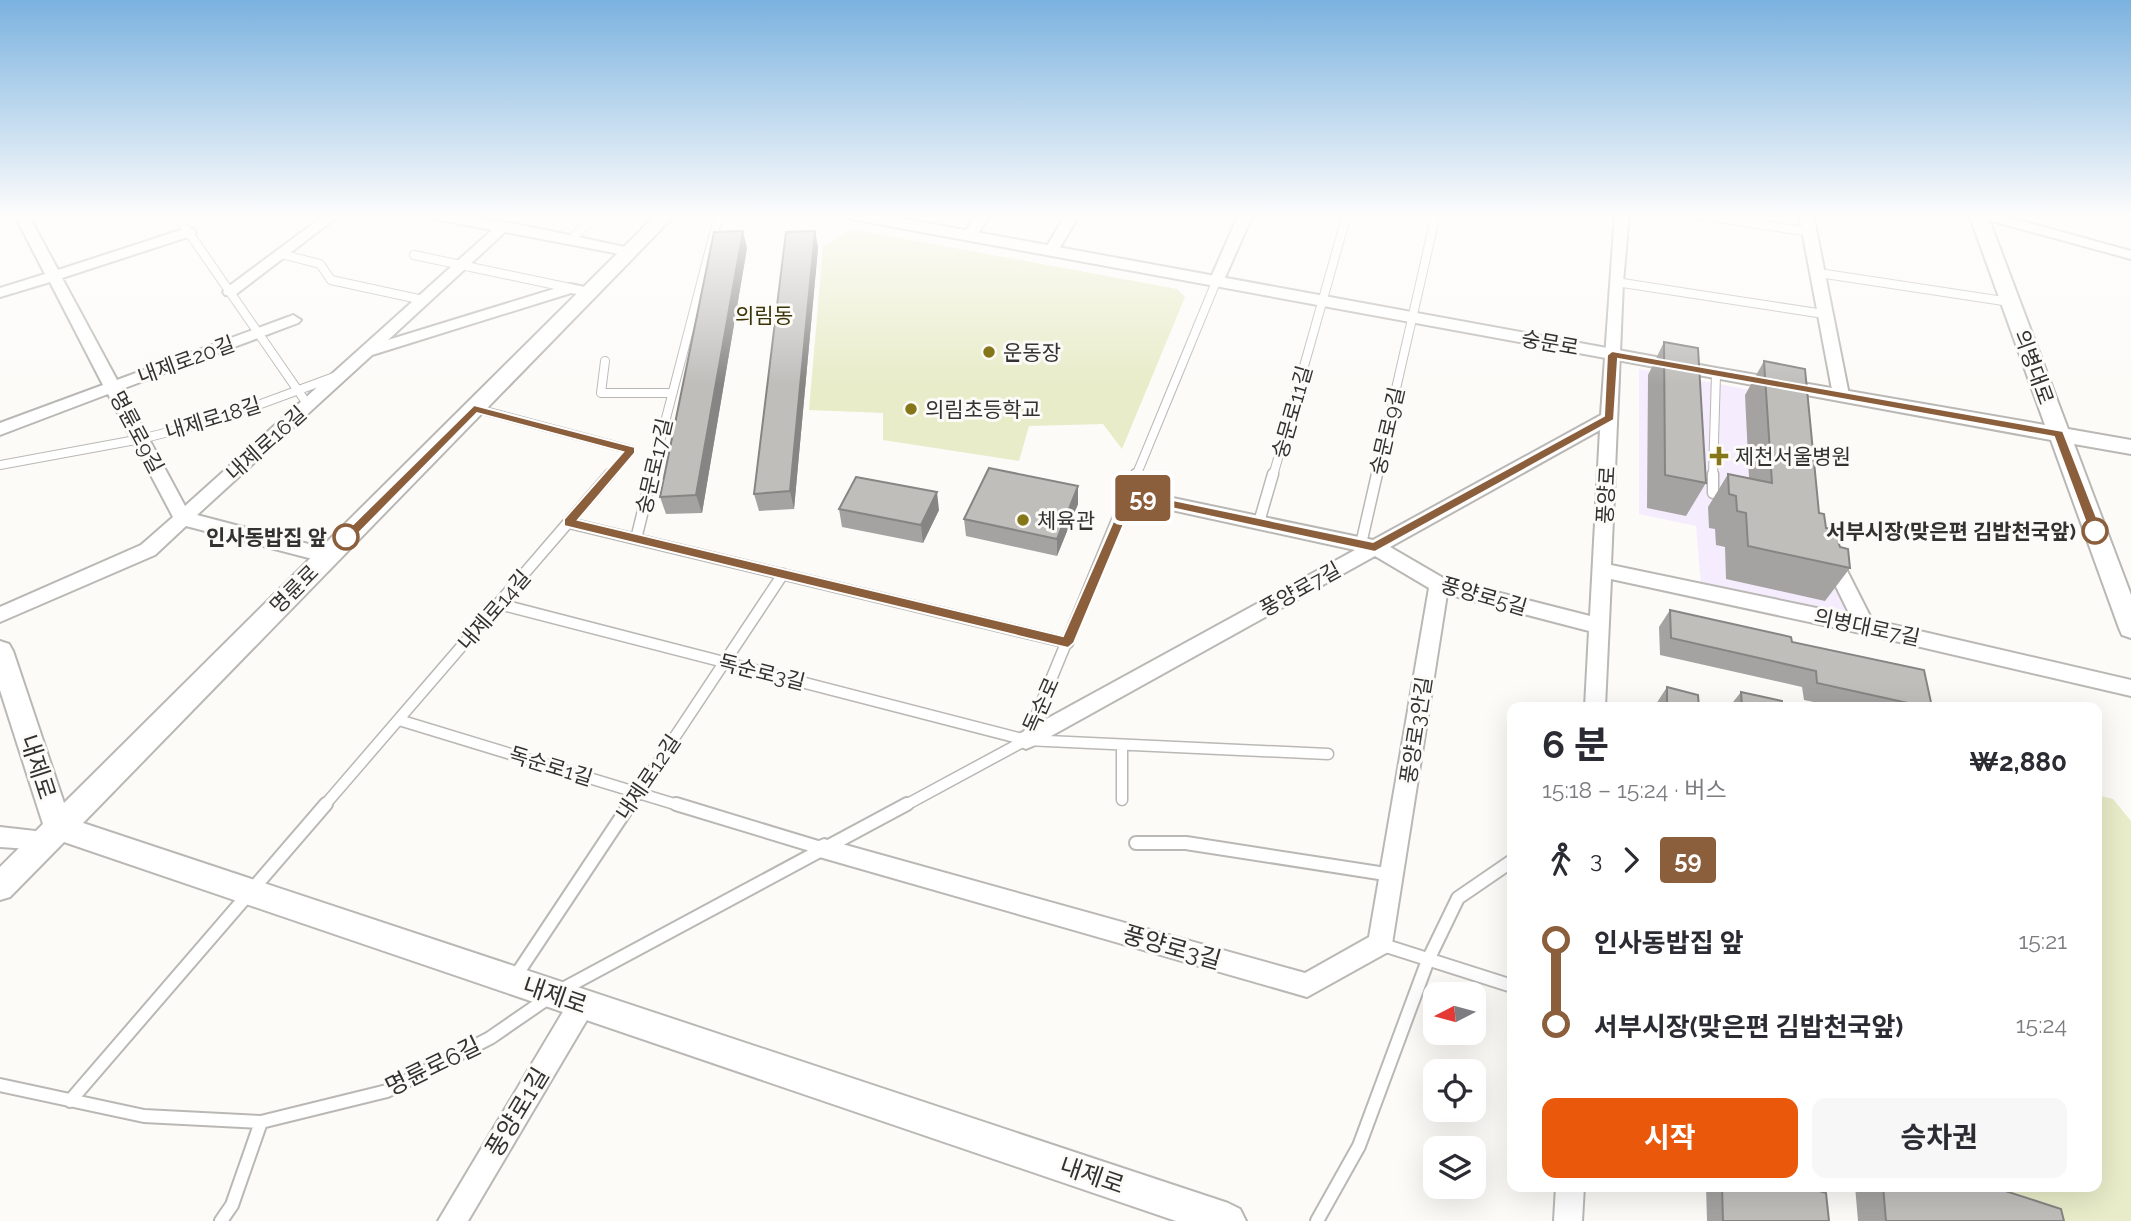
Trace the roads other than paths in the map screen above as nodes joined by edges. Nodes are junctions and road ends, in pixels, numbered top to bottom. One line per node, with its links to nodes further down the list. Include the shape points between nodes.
1 (51, 271): 17 (street, 명륜로9길)
2 (69, 271): 17 (street)
3 (216, 271): 21 (lane)
4 (258, 271): 21 (street)
5 (325, 271): 23 (lane, via 331,281)
6 (455, 271): 23 (street, 내제로16길)
7 (489, 271): 20 (lane)
8 (605, 271): 20 (street, 명륜로)
9 (704, 271): 35 (lane, 숭문로17길)
10 (1157, 271): 18 (street, 숭문로)
11 (1221, 271): 18 (street, 독순로)
12 (1332, 271): 24 (lane, 숭문로11길)
13 (1424, 271): 27 (lane, 숭문로9길)
14 (1617, 271): 19 (street, 풍양로)
15 (1999, 271): 25 (street, 의병대로)
16 (1819, 273): 25 (lane, 의병대로); 26 (street)
17 (54, 276): 22 (street); 34 (street, 명륜로9길)
18 (1216, 282): 24 (street, 숭문로); 46 (lane, 독순로)
19 (1616, 282): 26 (lane); 31 (street, 풍양로)
20 (580, 290): 30 (street, 명륜로); 38 (street, 명륜로)
21 (230, 292): 29 (lane)
22 (0, 293)
23 (423, 300): 30 (street, 내제로16길)
24 (1324, 302): 27 (street, 숭문로); 48 (lane, 숭문로11길)
25 (2010, 302): 41 (street, 의병대로)
26 (1825, 314): 36 (street)
27 (1413, 319): 31 (street, 숭문로); 51 (lane, 숭문로9길)
28 (293, 320): 29 (street, 내제로20길)
29 (258, 333): 34 (street, 내제로20길); 37 (lane)
30 (366, 352): 37 (street, 내제로16길)
31 (1612, 355): 33 (street, 숭문로); 39 (street, 풍양로)
32 (605, 361): 35 (lane, 숭문로17길, via 601,393)
33 (1716, 374): 36 (street, 숭문로, via 1801,395); 45 (lane)
34 (113, 387): 40 (street, 내제로20길); 42 (street, 명륜로9길)
35 (671, 393): 50 (lane, 숭문로17길)
36 (1841, 395): 41 (street, 숭문로)
37 (303, 398): 42 (lane, 내제로18길); 47 (street, 내제로16길)
38 (474, 408): 49 (lane, 내제로14길, via 631,450); 53 (street, 명륜로)
39 (1609, 418): 51 (street, 풍양로7길); 54 (street, 풍양로)
40 (0, 429)
41 (2059, 433): 43 (street, 숭문로); 61 (street, 의병대로)
42 (141, 439): 44 (lane, 내제로18길); 47 (street, 명륜로9길)
43 (2131, 447)
44 (0, 465)
45 (1713, 493)
46 (1130, 495): 48 (street, 풍양로5길); 62 (lane, 독순로)
47 (182, 518): 53 (street); 58 (street, 내제로16길, via 148,550)
48 (1259, 522): 51 (street, 풍양로5길)
49 (569, 523): 50 (lane); 57 (lane, 내제로14길)
50 (636, 539): 55 (lane)
51 (1368, 546): 56 (street, 풍양로5길); 68 (street, 풍양로7길)
52 (1826, 547): 60 (street)
53 (327, 556): 73 (street, 명륜로)
54 (1602, 570): 59 (street, 풍양로); 60 (street, 의병대로7길)
55 (783, 575): 62 (lane); 64 (lane, 내제로12길)
56 (1439, 585): 59 (street, 풍양로5길); 78 (street, 풍양로3안길)
57 (499, 604): 64 (lane, 독순로3길); 67 (lane, 내제로14길)
58 (0, 615)
59 (1599, 626): 66 (street, 풍양로)
60 (1865, 626): 65 (street, 의병대로7길)
61 (2131, 628)
62 (1068, 643): 68 (lane, 독순로)
63 (0, 651): 73 (street, 내제로)
64 (725, 662): 68 (lane, 독순로3길); 71 (lane, 내제로12길)
65 (2131, 688)
66 (1595, 702)
67 (399, 720): 71 (lane, 독순로1길); 80 (lane, 내제로14길)
68 (1026, 740): 69 (lane, 독순로3길); 76 (lane, 독순로)
69 (1122, 745): 70 (lane, 독순로3길); 72 (lane)
70 (1328, 754)
71 (638, 792): 76 (lane, 독순로1길); 83 (lane, 내제로12길)
72 (1122, 800)
73 (51, 834): 74 (street); 79 (street, 명륜로); 80 (street, 내제로)
74 (0, 837)
75 (1136, 843): 78 (lane, via 1186,843)
76 (824, 849): 81 (street, 풍양로3길, via 1307,985); 85 (lane, 독순로)
77 (1507, 865): 82 (lane, via 1458,898)
78 (1392, 875): 81 (street, 풍양로3안길)
79 (0, 887)
80 (251, 892): 83 (street, 내제로); 87 (lane, 내제로14길)
81 (1380, 944): 82 (lane)
82 (1429, 960): 84 (lane); 93 (lane, via 1359,1146)
83 (513, 981): 85 (street, 내제로)
84 (1507, 984)
85 (568, 999): 88 (lane, 명륜로6길, via 387,1091); 91 (street, 풍양로1길); 92 (street, 내제로)
86 (0, 1086): 87 (lane, 명륜로6길)
87 (70, 1101): 88 (lane, 명륜로6길, via 144,1116)
88 (261, 1122): 90 (lane, via 232,1205)
89 (1570, 1192): 94 (street)
90 (221, 1221)
91 (452, 1221)
92 (1228, 1221)
93 (1317, 1221)
94 (1569, 1221)

